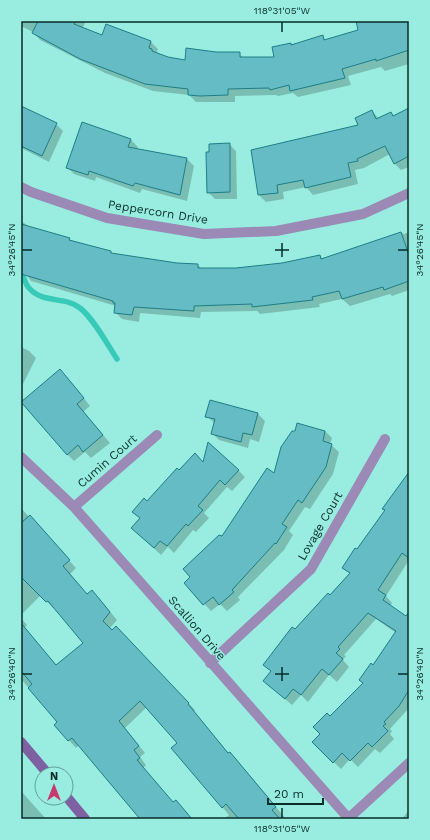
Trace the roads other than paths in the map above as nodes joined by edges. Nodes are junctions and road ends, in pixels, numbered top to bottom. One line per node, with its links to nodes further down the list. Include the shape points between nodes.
1 (21, 187): 2 (street, Peppercorn Drive, via 107,218 204,234 276,231 363,214)
2 (409, 193)
3 (157, 435): 6 (street, Cumin Court)
4 (385, 439): 7 (street, Lovage Court, via 311,569)
5 (21, 456): 6 (street, Scallion Drive)
6 (74, 507): 7 (street, Scallion Drive)
7 (210, 663): 13 (street, Scallion Drive)
8 (21, 742): 10 (street)
9 (409, 763): 13 (street)
10 (41, 766)
11 (74, 806): 12 (street)
12 (85, 819)
13 (349, 819)

